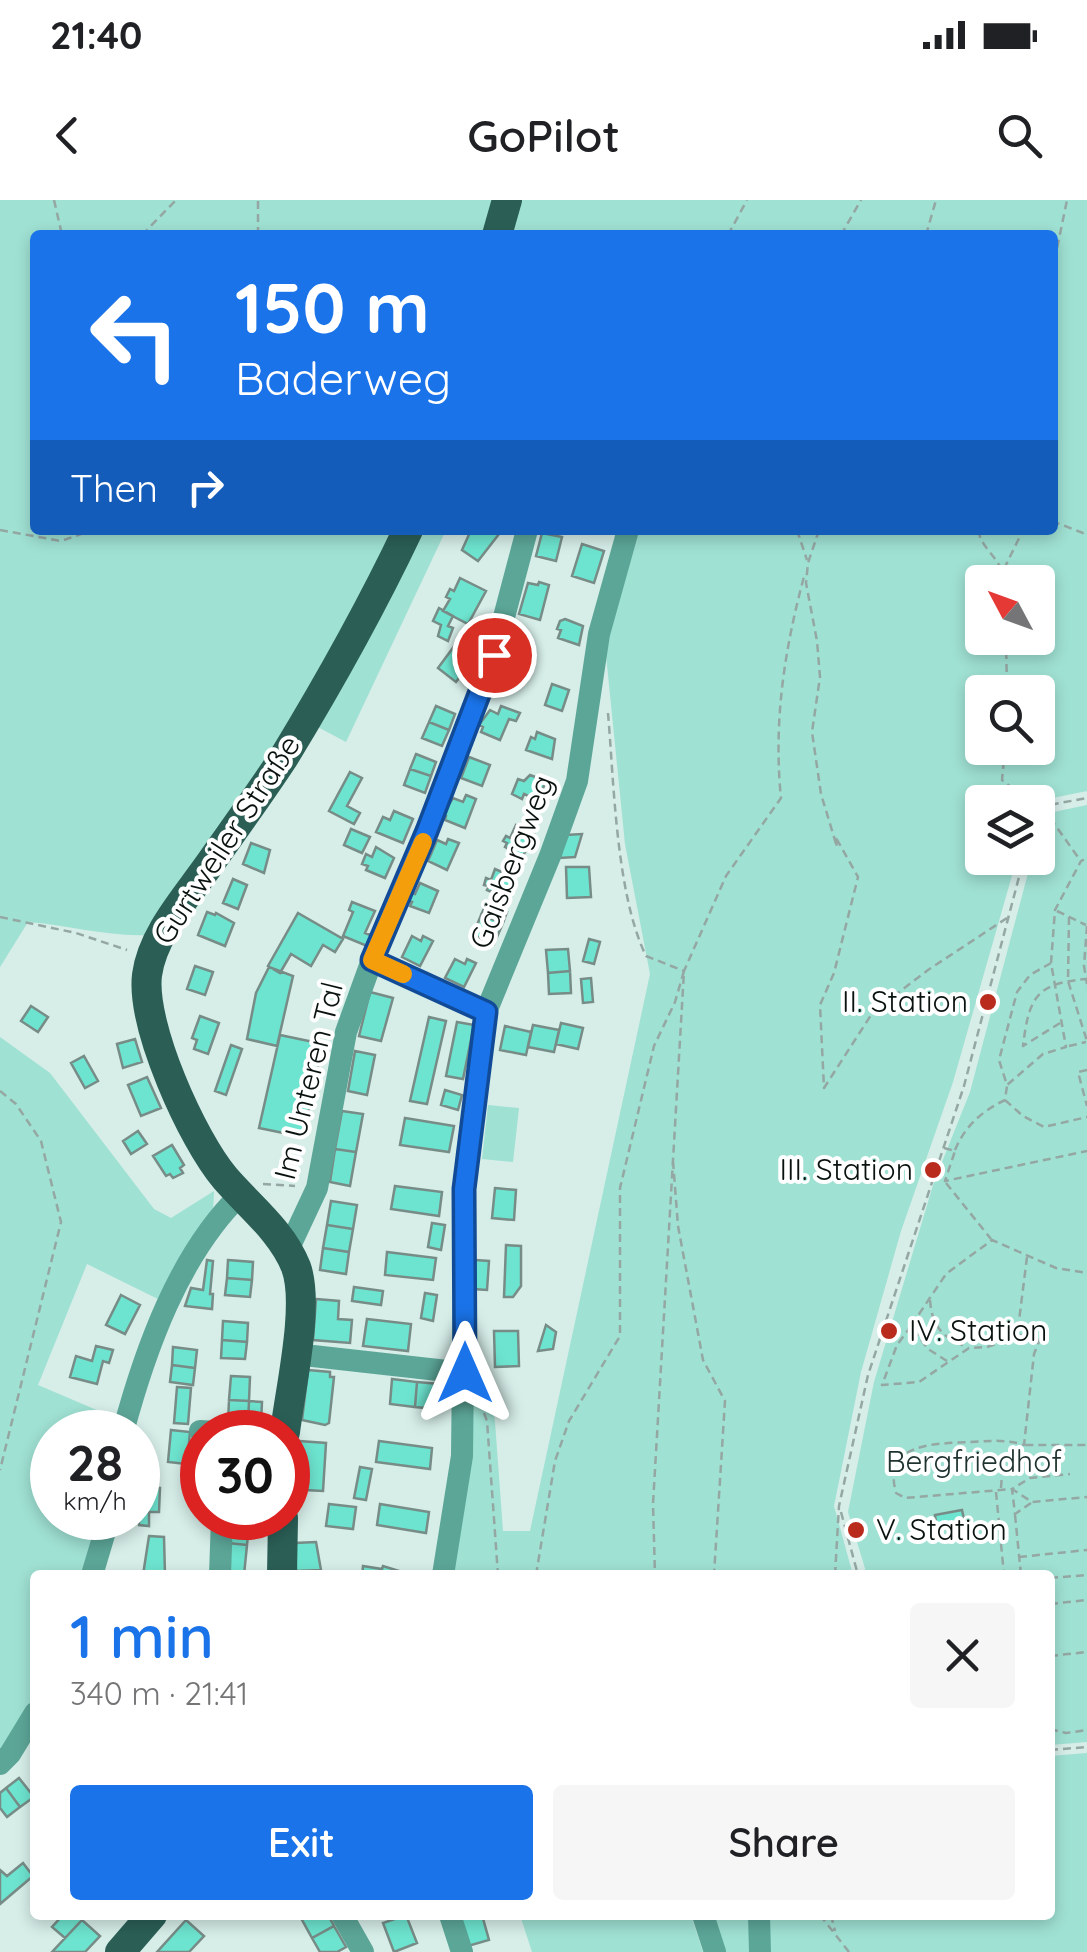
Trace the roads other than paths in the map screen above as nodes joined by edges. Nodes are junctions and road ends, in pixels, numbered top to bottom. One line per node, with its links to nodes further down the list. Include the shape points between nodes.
1 (507, 200): 2 (main road)
2 (498, 230)
3 (406, 535): 8 (main road, Gurtweiler Straße, via 283,758 171,920 150,962 147,995 176,1092 212,1162)
4 (527, 535): 6 (street, Im Unteren Tal, via 494,655)
5 (627, 535): 7 (street, Gaisbergweg, via 599,634 577,780)
6 (372, 960): 7 (street); 9 (street, Im Unteren Tal, via 346,1032 317,1188)
7 (486, 1012): 11 (street, Gaisbergweg, via 464,1189)
8 (252, 1189): 9 (main road, Gurtweiler Straße); 12 (street, via 215,1220 166,1308)
9 (288, 1250): 10 (main road, Gurtweiler Straße, via 302,1294)
10 (295, 1354): 11 (street); 13 (main road, Gurtweiler Straße)
11 (465, 1373): 20 (street, Gaisbergweg, via 462,1456)
12 (129, 1410)
13 (288, 1410)
14 (103, 1540): 17 (street)
15 (221, 1540): 18 (street)
16 (283, 1540): 19 (main road)
17 (94, 1570)
18 (220, 1570)
19 (282, 1570)
20 (443, 1570)
21 (30, 1721): 22 (street)
22 (0, 1764)
23 (148, 1920): 28 (main road)
24 (345, 1920): 29 (street)
25 (452, 1920): 30 (street)
26 (705, 1920): 31 (street)
27 (759, 1920): 32 (street)
28 (120, 1952)
29 (363, 1952)
30 (462, 1952)
31 (715, 1952)
32 (760, 1952)

